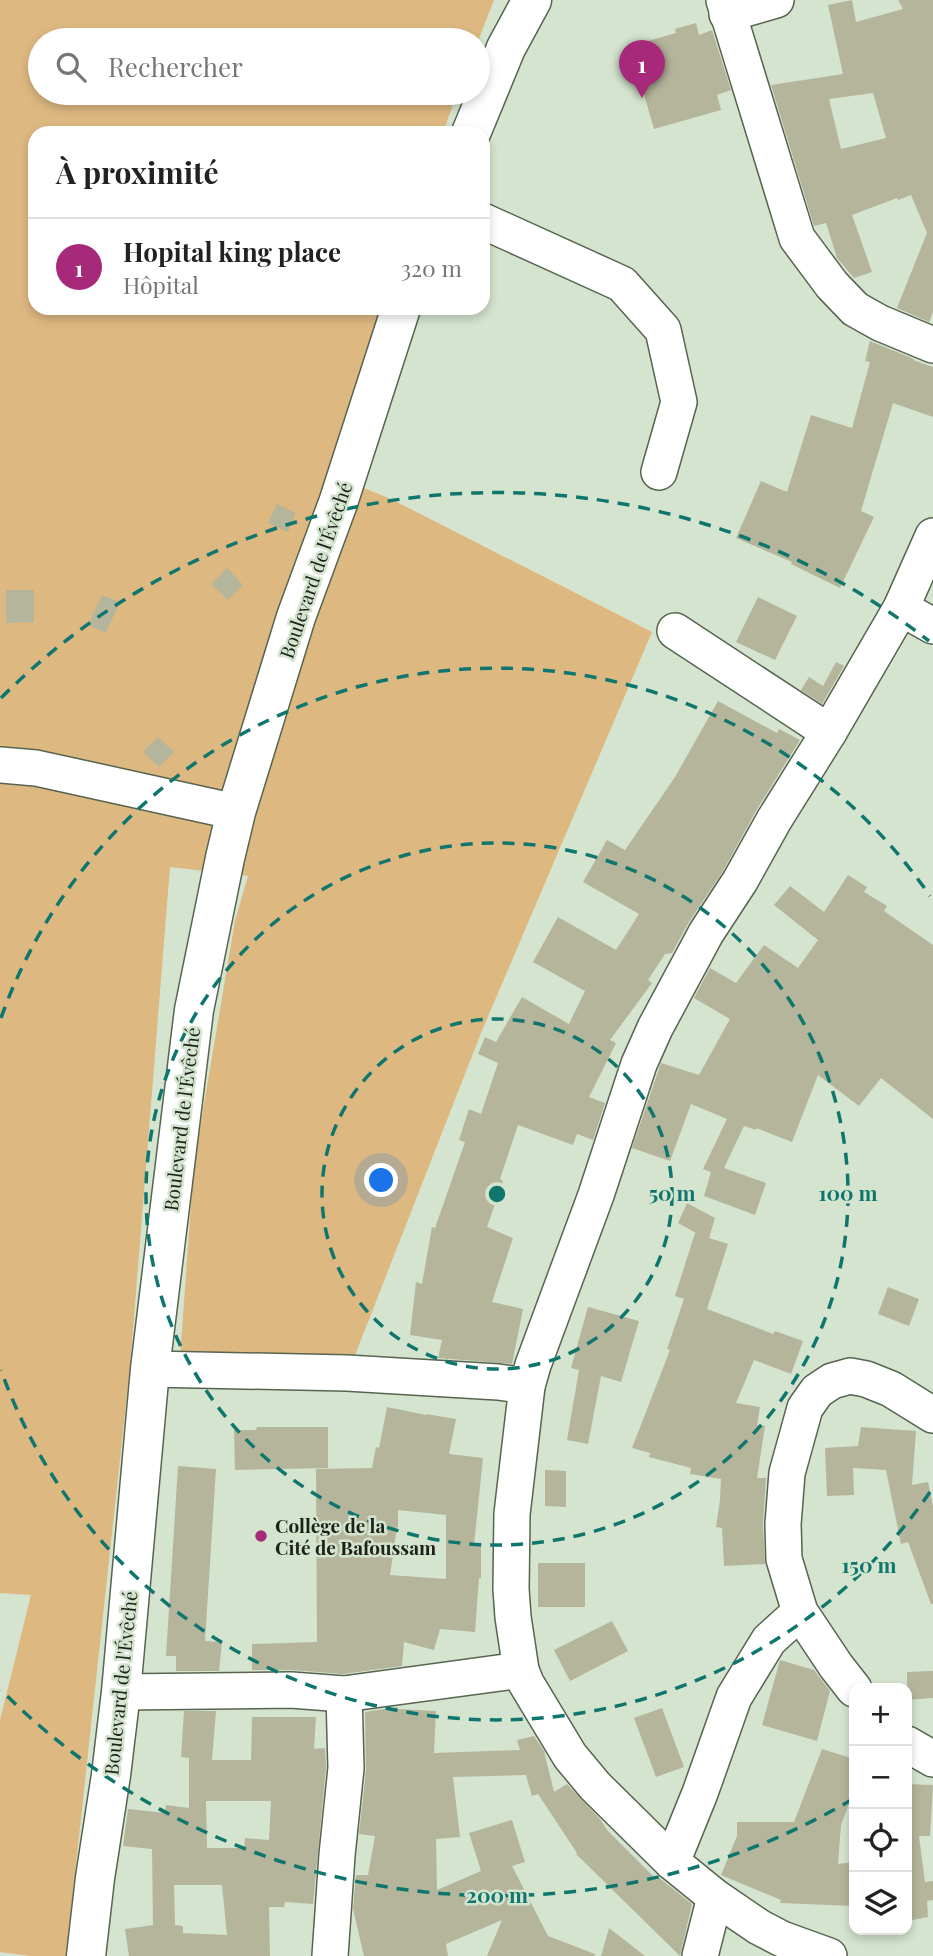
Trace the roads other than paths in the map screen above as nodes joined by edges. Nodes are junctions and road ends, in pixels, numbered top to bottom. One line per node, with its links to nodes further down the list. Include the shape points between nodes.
1 (532, 0): 4 (main road)
2 (776, 0): 3 (street)
3 (725, 7): 9 (street, via 797,238 855,309)
4 (490, 87)
5 (483, 105): 6 (main road)
6 (474, 126)
7 (490, 224): 10 (street, via 622,284 663,330 679,402)
8 (399, 315): 17 (main road, Boulevard de l'Évêché, via 296,617)
9 (933, 345)
10 (659, 472)
11 (933, 536): 12 (street)
12 (901, 608): 13 (street); 15 (street)
13 (933, 626)
14 (675, 631): 15 (street)
15 (829, 732): 19 (street, via 665,1006)
16 (0, 765): 17 (street, via 36,768)
17 (236, 812): 18 (main road, Boulevard de l'Évêché, via 194,1010)
18 (150, 1369): 19 (street, via 347,1373); 24 (main road, Boulevard de l'Évêché)
19 (527, 1386): 22 (street, via 512,1514 511,1589)
20 (933, 1415): 21 (street, via 891,1389 850,1376 817,1391 805,1408 787,1473 783,1524 784,1559)
21 (800, 1612): 23 (street); 28 (street, via 769,1640 734,1698)
22 (521, 1670): 25 (street); 28 (street, via 570,1756)
23 (849, 1683)
24 (121, 1692): 25 (street, via 291,1690); 30 (main road, Boulevard de l'Évêché)
25 (344, 1694): 31 (street, via 346,1768)
26 (910, 1746): 27 (street)
27 (933, 1759)
28 (672, 1862): 29 (street)
29 (715, 1897): 32 (street); 33 (street, via 782,1939)
30 (86, 1956)
31 (330, 1956)
32 (700, 1956)
33 (830, 1956)

